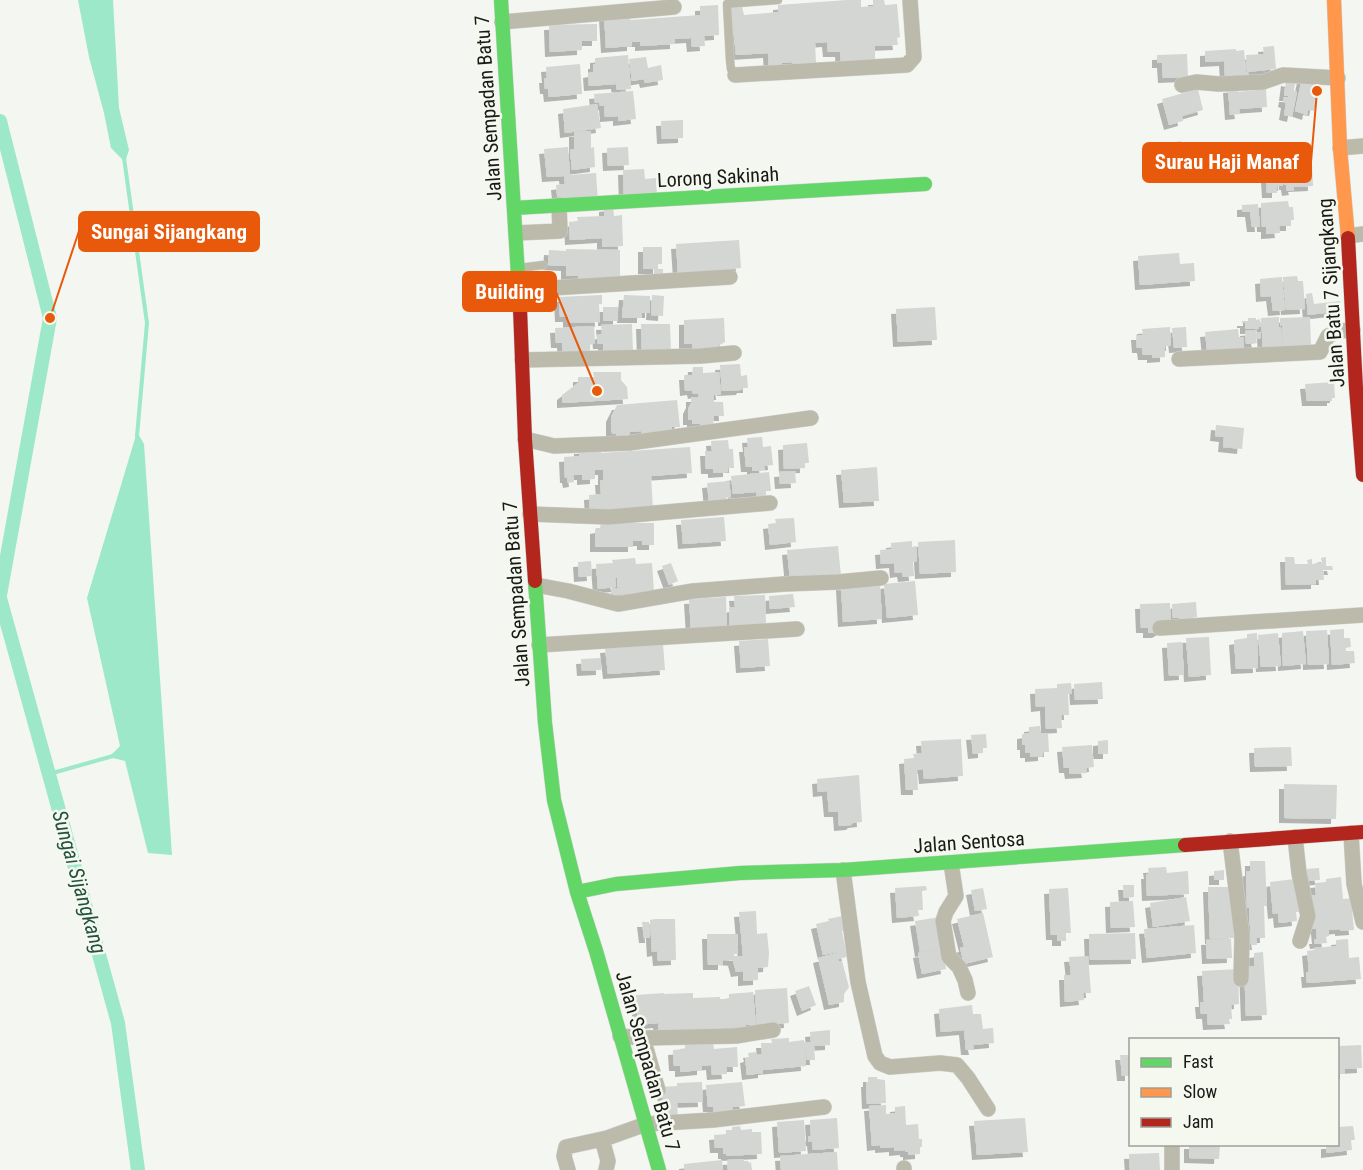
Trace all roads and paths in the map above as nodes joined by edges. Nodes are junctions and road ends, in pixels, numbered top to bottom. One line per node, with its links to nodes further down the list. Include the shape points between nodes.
1 (501, 0): 6 (street, Jalan Sempadan Batu 7)
2 (778, 0): 7 (lane, via 727,4 731,69)
3 (910, 0): 7 (street, via 914,57 907,65)
4 (1334, 0): 8 (street, Jalan Batu 7 Sijangkang)
5 (674, 7): 6 (street)
6 (502, 22): 14 (street, Jalan Sempadan Batu 7)
7 (735, 75)
8 (1338, 78): 9 (street, via 1283,75 1263,82); 11 (street, Jalan Batu 7 Sijangkang)
9 (1182, 85)
10 (1363, 146): 11 (street)
11 (1340, 148): 16 (street, Jalan Batu 7 Sijangkang)
12 (925, 184): 13 (street, Lorong Sakinah)
13 (559, 206): 14 (street, Lorong Sakinah); 15 (street, via 560,231)
14 (514, 208): 15 (street, Jalan Sempadan Batu 7)
15 (516, 233): 18 (street, Jalan Sempadan Batu 7)
16 (1355, 235): 21 (street, Jalan Batu 7 Sijangkang)
17 (543, 265): 18 (lane)
18 (518, 268): 20 (street, Jalan Sempadan Batu 7)
19 (730, 277): 20 (street)
20 (519, 290): 24 (street, Jalan Sempadan Batu 7)
21 (1353, 330): 23 (street, via 1328,336 1320,352); 25 (street, Jalan Batu 7 Sijangkang)
22 (734, 353): 24 (street)
23 (1179, 359)
24 (522, 360): 27 (street, Jalan Sempadan Batu 7)
25 (1360, 387): 28 (street, Jalan Batu 7 Sijangkang)
26 (811, 418): 27 (street, via 629,443 554,446)
27 (525, 439): 31 (street, Jalan Sempadan Batu 7)
28 (1362, 451): 29 (street, Jalan Batu 7 Sijangkang)
29 (1363, 475)
30 (770, 503): 31 (street, via 609,517)
31 (530, 514): 33 (street, Jalan Sempadan Batu 7)
32 (881, 578): 33 (street, via 693,591 618,604)
33 (536, 585): 37 (street, Jalan Sempadan Batu 7)
34 (1363, 615): 35 (street)
35 (1160, 628)
36 (797, 629): 37 (street)
37 (539, 645): 43 (street, Jalan Sempadan Batu 7, via 554,800)
38 (1357, 832): 39 (street, Jalan Sentosa); 44 (street, via 1354,884)
39 (1295, 837): 40 (street, Jalan Sentosa); 45 (street, via 1308,916)
40 (1230, 841): 41 (street, Jalan Sentosa); 46 (street, via 1242,936)
41 (951, 863): 42 (street, Jalan Sentosa); 47 (street, via 956,896 943,921 949,957 959,967)
42 (843, 870): 43 (street, Jalan Sentosa, via 740,873 616,884); 53 (street, via 858,982 875,1056 880,1064 890,1067 957,1065)
43 (577, 892): 49 (street, Jalan Sempadan Batu 7)
44 (1363, 922)
45 (1300, 941)
46 (1241, 979)
47 (968, 993)
48 (773, 1030): 50 (street, via 736,1036)
49 (620, 1036): 50 (street); 54 (street, Jalan Sempadan Batu 7)
50 (643, 1038): 51 (street)
51 (658, 1090)
52 (824, 1107): 54 (street)
53 (988, 1109)
54 (646, 1124): 55 (street); 59 (street, Jalan Sempadan Batu 7)
55 (602, 1139): 57 (street, via 566,1147); 58 (street, via 608,1161)
56 (1172, 1146): 60 (street)
57 (568, 1170)
58 (606, 1170)
59 (659, 1170)
60 (1172, 1170)

